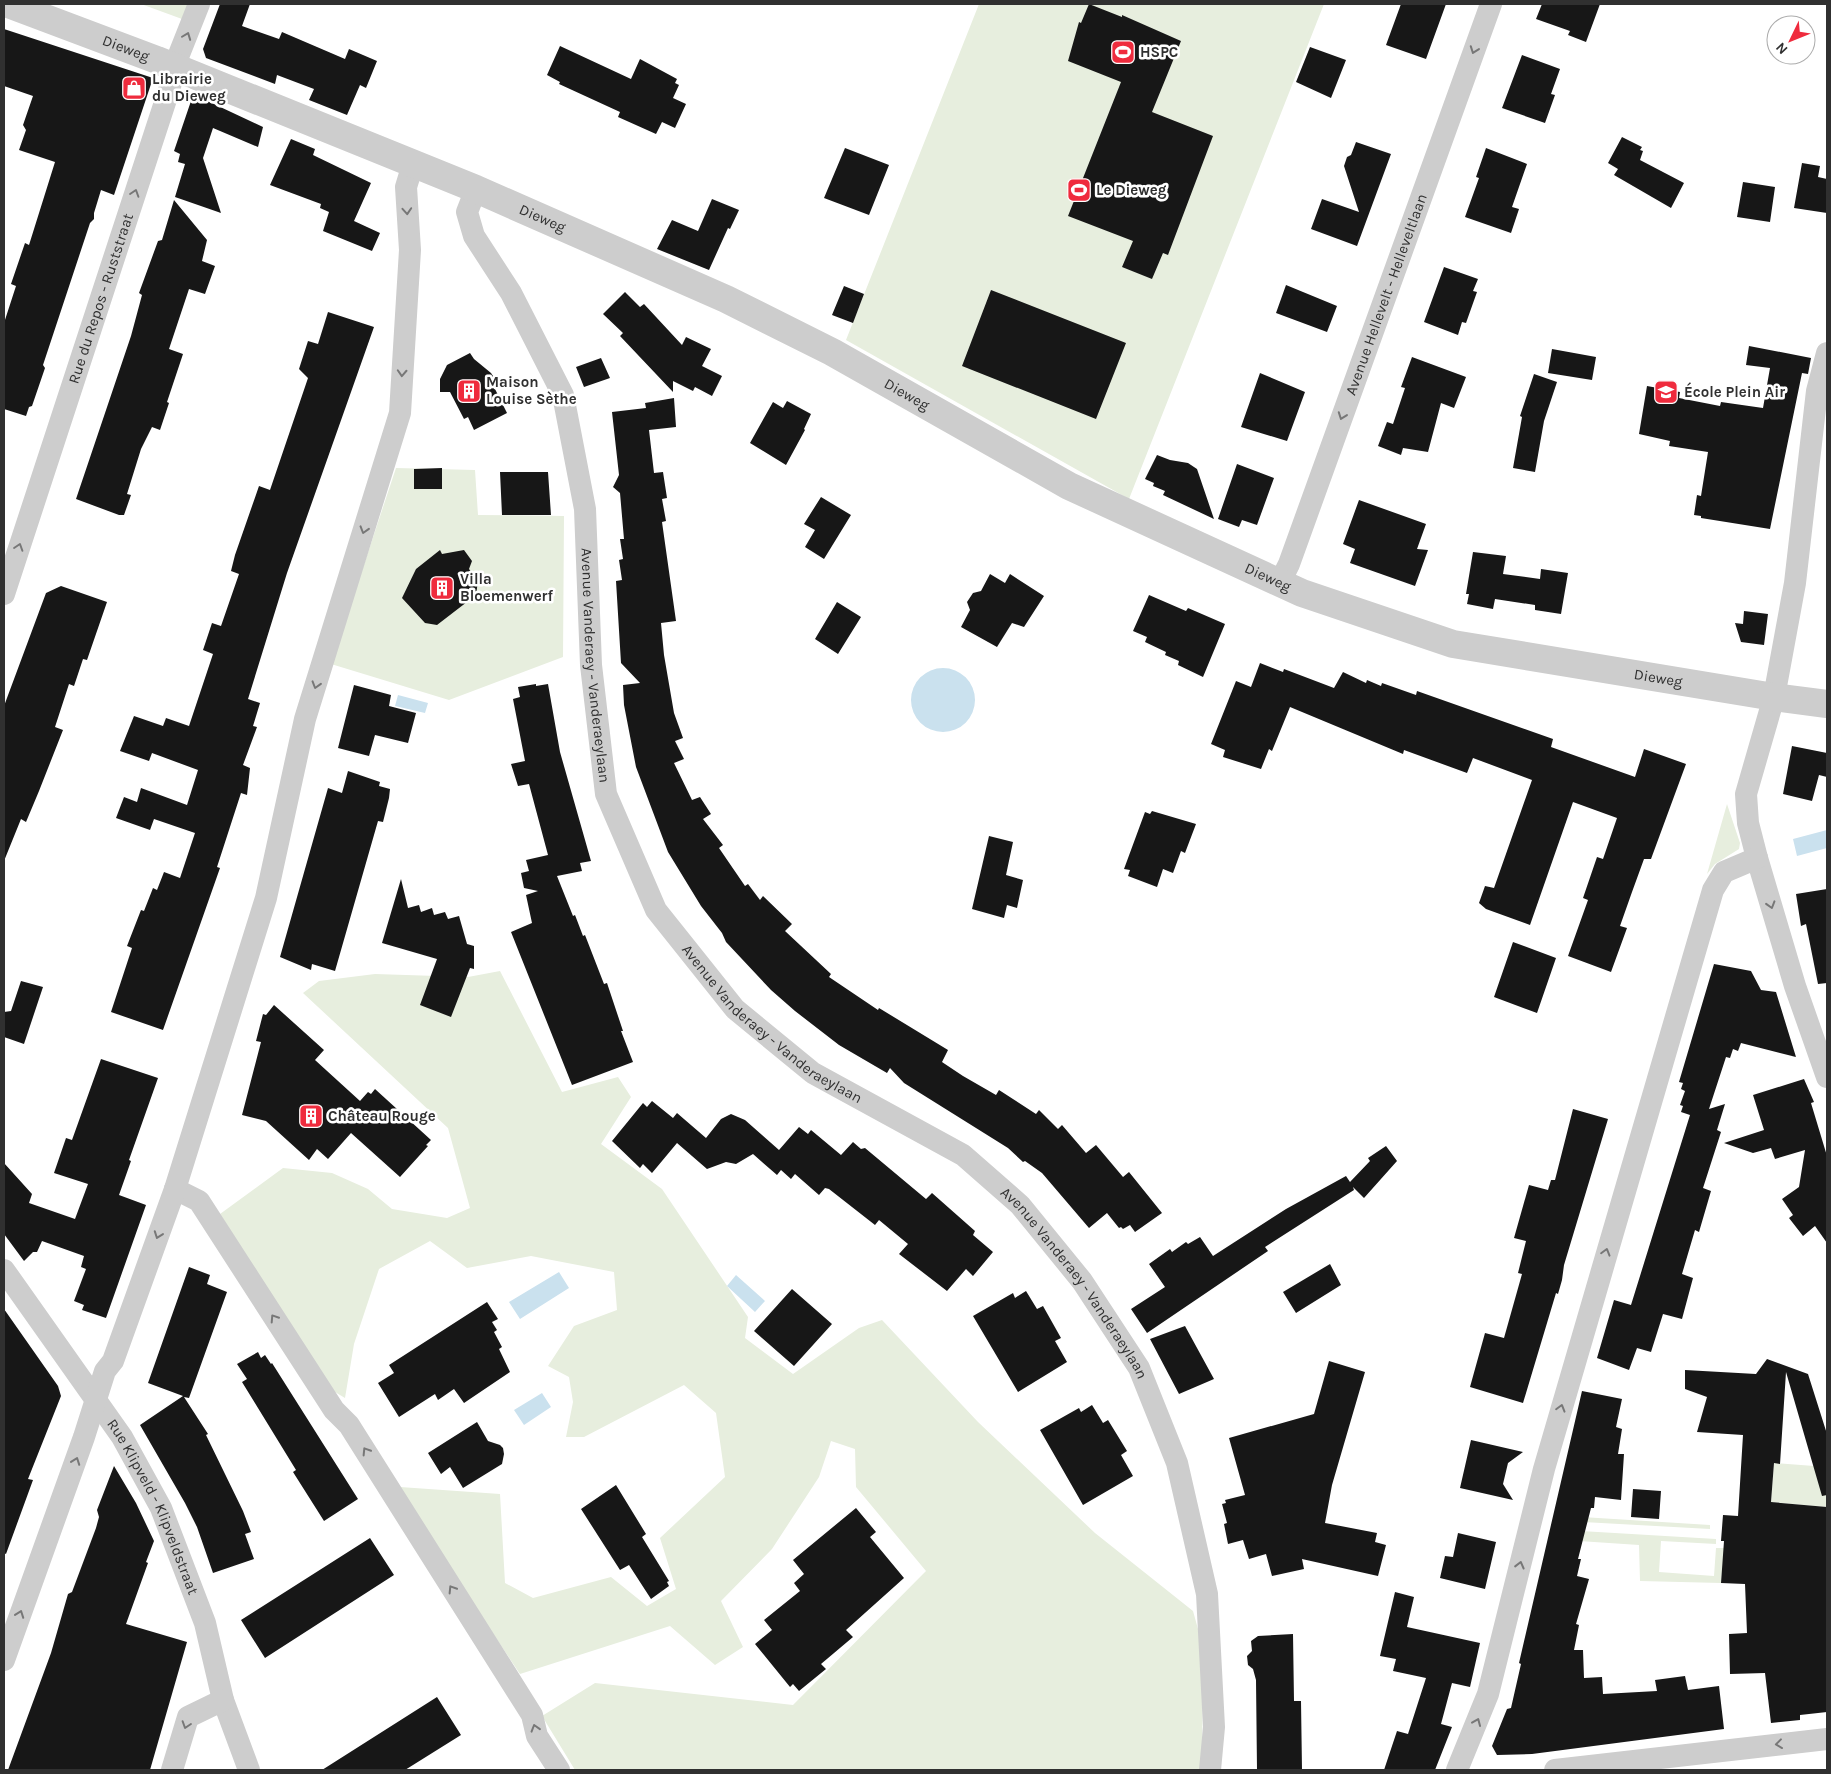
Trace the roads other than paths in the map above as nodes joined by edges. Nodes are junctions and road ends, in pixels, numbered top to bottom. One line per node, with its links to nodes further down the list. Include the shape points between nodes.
1 (8, 4): 4 (street, Dieweg)
2 (199, 4): 4 (street, Rue du Repos - Ruststraat, one-way to 2)
3 (1491, 4): 8 (street, Avenue Hellevelt - Helleveltlaan, one-way to 8, via 1289,564)
4 (174, 67): 5 (street, Dieweg); 9 (street, Rue du Repos - Ruststraat, one-way to 4, via 167,97)
5 (413, 164): 6 (street, Dieweg); 14 (street, one-way to 14, via 406,187 410,250 400,413 305,720 266,898)
6 (476, 189): 8 (street, Dieweg, via 726,299 832,352 1069,486); 24 (street, Avenue Vanderaey - Vanderaeylaan, via 467,212 474,236 510,293 563,395 585,508 591,665 606,794 656,910 735,1009 813,1073 963,1155 1020,1205 1082,1281 1134,1360 1177,1464 1207,1594 1214,1727)
7 (1827, 353): 10 (street, via 1817,391 1795,583)
8 (1279, 584): 10 (street, Dieweg, via 1453,644)
9 (4, 594)
10 (1774, 697): 11 (street, Dieweg); 12 (street, via 1746,794 1748,823)
11 (1827, 704)
12 (1758, 858): 13 (street, one-way to 13, via 1795,986); 20 (street, one-way to 12, via 1488,1694 1544,1470 1713,890 1724,872)
13 (1827, 1077)
14 (175, 1189): 16 (street, one-way to 16); 23 (street, one-way to 14, via 537,1736 532,1715 349,1425 334,1410 199,1201)
15 (4, 1270): 16 (street, Rue Klipveld - Klipveldstraat)
16 (96, 1401): 17 (street, one-way to 16); 18 (street, Rue Klipveld - Klipveldstraat, via 122,1437 161,1508 205,1623)
17 (4, 1660)
18 (223, 1700): 21 (street, one-way to 21, via 188,1717); 22 (street, Rue Klipveld - Klipveldstraat)
19 (1827, 1739): 25 (street, one-way to 25)
20 (1461, 1769)
21 (172, 1770)
22 (249, 1770)
23 (559, 1770)
24 (1210, 1770)
25 (1555, 1770)

